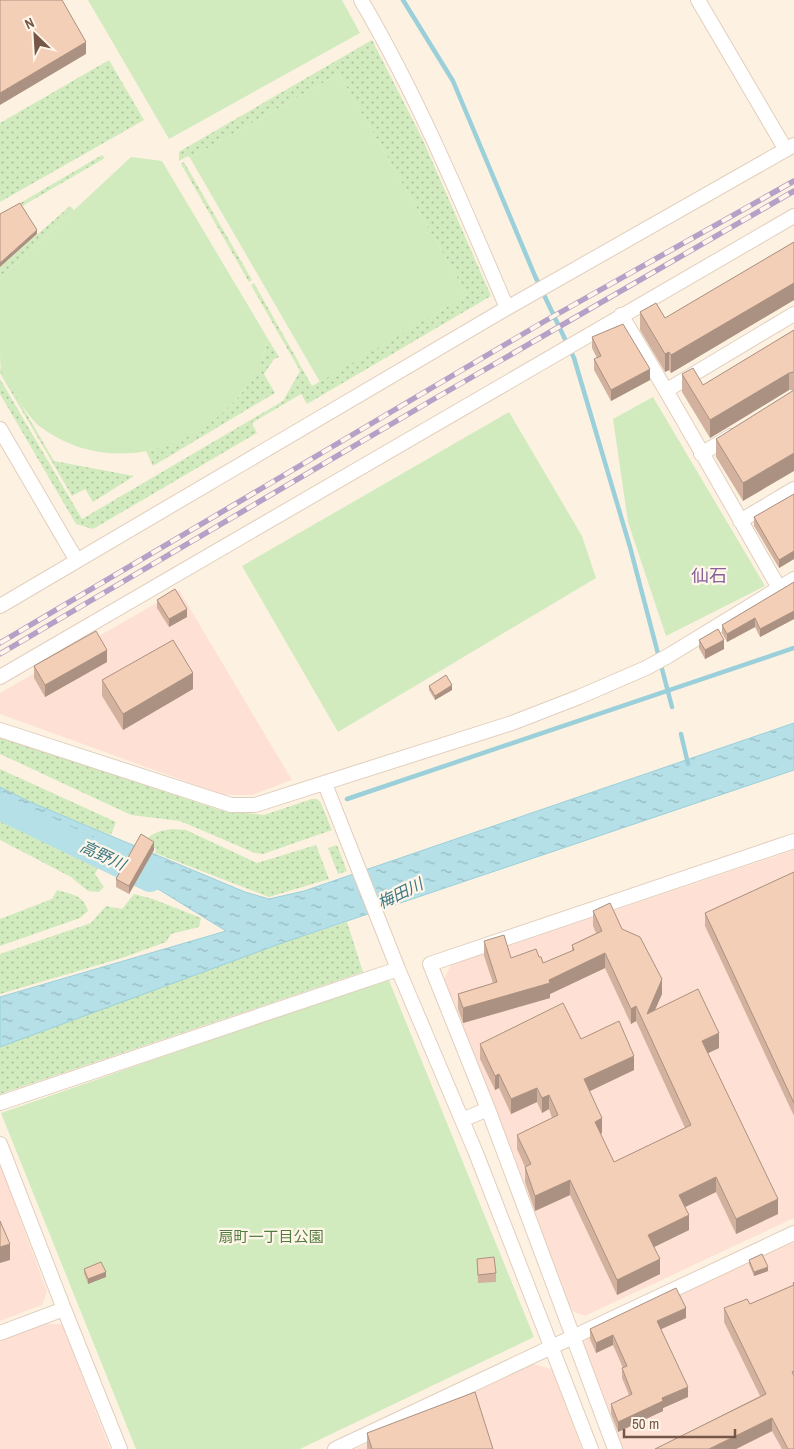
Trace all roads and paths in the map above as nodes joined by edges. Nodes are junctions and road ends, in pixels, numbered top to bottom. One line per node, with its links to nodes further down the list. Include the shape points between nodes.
1 (361, 0): 5 (street, via 405,78)
2 (698, 0): 3 (street)
3 (790, 148): 5 (street)
4 (794, 216): 7 (street)
5 (507, 308): 14 (street)
6 (794, 314): 8 (street)
7 (621, 315): 8 (street); 18 (street)
8 (667, 390): 11 (street)
9 (744, 428): 11 (street)
10 (0, 429): 14 (street)
11 (701, 454): 13 (street)
12 (794, 489): 13 (street)
13 (740, 521): 16 (street)
14 (77, 561): 17 (street)
15 (794, 579): 16 (street)
16 (779, 588): 20 (street, via 646,668 579,697 512,723)
17 (0, 606)
18 (0, 677)
19 (0, 730): 20 (street, via 231,805 255,805)
20 (326, 784): 22 (street)
21 (794, 841): 24 (street, via 430,964)
22 (398, 969): 23 (street); 25 (street)
23 (0, 1103)
24 (488, 1109): 25 (street); 30 (street)
25 (462, 1120): 31 (street)
26 (0, 1144): 28 (street)
27 (794, 1233): 30 (street)
28 (64, 1309): 29 (street); 32 (street)
29 (0, 1334)
30 (572, 1337): 31 (street); 35 (street)
31 (552, 1346): 33 (street); 34 (street)
32 (120, 1449)
33 (335, 1449)
34 (591, 1449)
35 (615, 1449)

